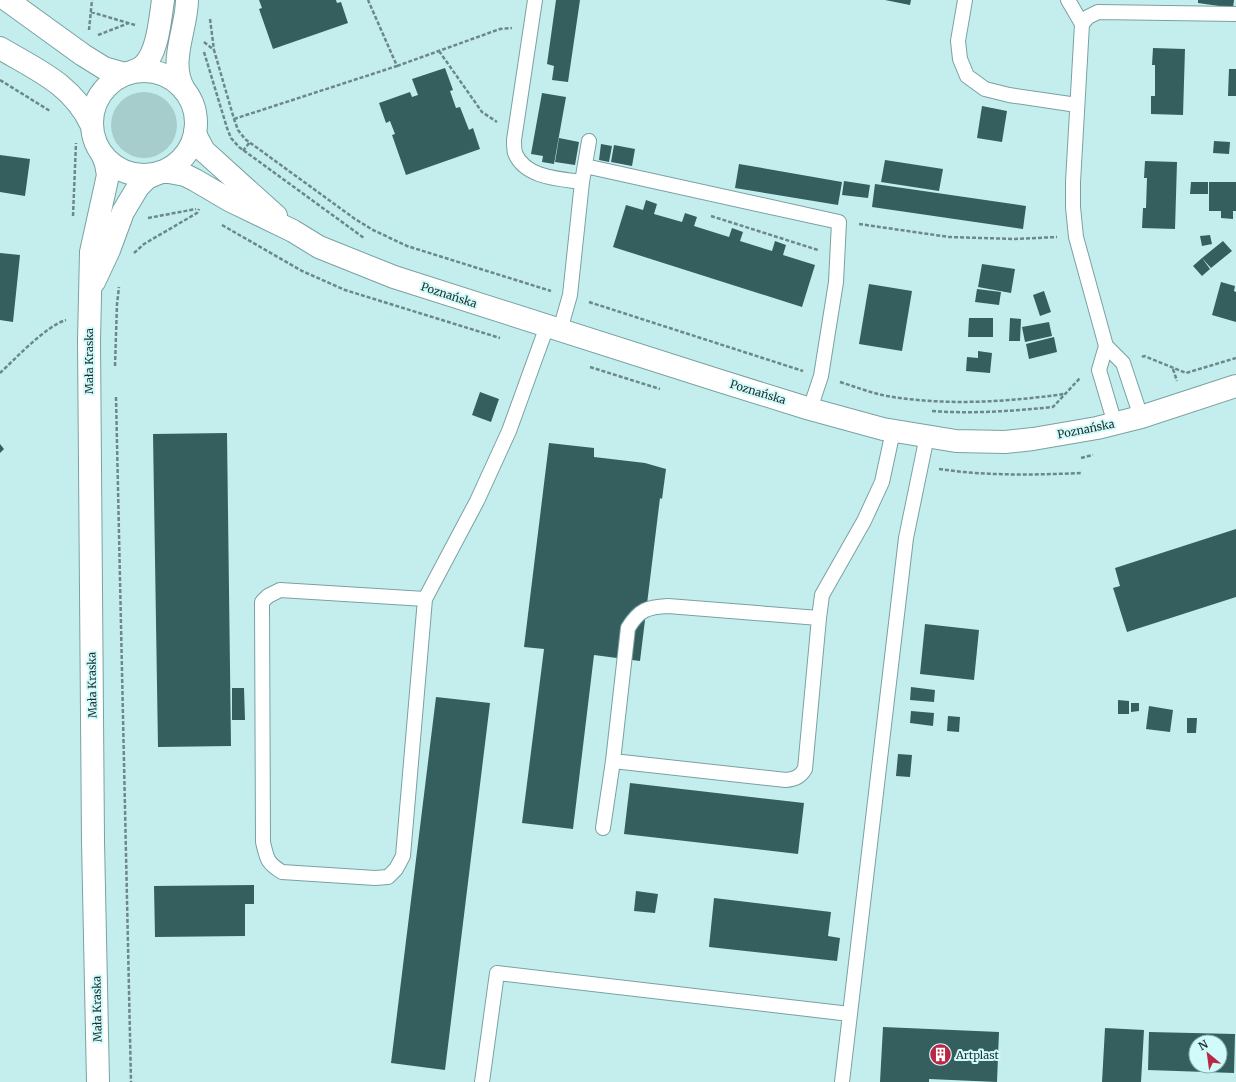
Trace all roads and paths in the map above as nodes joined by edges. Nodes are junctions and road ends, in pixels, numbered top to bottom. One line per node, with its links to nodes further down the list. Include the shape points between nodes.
1 (7, 0): 19 (main road, via 83,56 104,68)
2 (163, 0): 19 (main road, via 158,32 148,60 140,68)
3 (187, 0): 21 (main road, via 178,66 179,79)
4 (368, 0): 18 (path)
5 (535, 0): 13 (lane)
6 (965, 0): 22 (lane, via 958,41 960,59 967,76 985,89)
7 (1068, 0): 12 (lane)
8 (1099, 6): 10 (lane); 12 (lane)
9 (92, 12): 14 (path, via 129,23)
10 (1236, 14)
11 (210, 15): 16 (path)
12 (1082, 24): 22 (lane)
13 (530, 31): 17 (path, via 500,29); 27 (lane)
14 (95, 37)
15 (0, 48): 25 (main road, via 48,76 69,92 84,110)
16 (214, 50): 24 (path); 40 (path, via 205,42 201,42 231,138 239,147)
17 (439, 50): 18 (path); 27 (path, via 482,112)
18 (397, 66): 24 (path)
19 (125, 74): 21 (main road, via 153,72 169,78); 25 (main road, via 103,91 94,107)
20 (0, 80): 23 (path)
21 (185, 91): 26 (main road, via 195,113)
22 (1076, 105): 39 (lane, via 1073,182)
23 (52, 112)
24 (234, 119): 45 (path, via 245,139 373,230 407,246 542,289)
25 (91, 124): 31 (main road, via 94,138)
26 (195, 131): 33 (main road, via 185,154); 38 (main road, Poznańska, via 204,151)
27 (515, 134): 34 (lane, via 515,151 519,161 527,168 548,177)
28 (74, 139): 30 (path)
29 (589, 141): 32 (lane)
30 (77, 145)
31 (103, 156): 33 (main road, via 114,166 131,174); 44 (main road, Mała Kraska, via 108,175 91,252)
32 (585, 166): 34 (lane); 37 (lane)
33 (161, 172): 38 (main road, Poznańska, via 179,173 195,180); 44 (main road, Mała Kraska, via 147,178 123,212)
34 (582, 182): 45 (lane)
35 (200, 208): 41 (path, via 197,213 144,244)
36 (704, 214): 42 (path)
37 (839, 222): 39 (path, via 949,237); 42 (lane)
38 (293, 232): 47 (main road, Poznańska, via 319,247 394,277)
39 (1076, 237): 48 (lane)
40 (367, 240)
41 (130, 257)
42 (838, 257): 53 (lane)
43 (120, 281): 51 (path)
44 (91, 289): 46 (main road, Mała Kraska)
45 (570, 295): 47 (lane); 53 (path)
46 (89, 319): 52 (path, via 65,320 55,324); 69 (main road, Mała Kraska, via 93,842)
47 (554, 328): 58 (main road, Poznańska); 64 (lane, via 477,502)
48 (1106, 346): 60 (lane, via 1123,363); 61 (lane, via 1099,370)
49 (1144, 356): 50 (path, via 1186,374)
50 (1236, 358)
51 (115, 368)
52 (0, 373)
53 (821, 376): 57 (path, via 885,395 936,402 1008,400); 58 (lane)
54 (1082, 376): 57 (path)
55 (1236, 386): 60 (main road, Poznańska)
56 (115, 391): 70 (path)
57 (1065, 394): 59 (path, via 1053,407 969,413)
58 (810, 408): 62 (main road, Poznańska)
59 (928, 410)
60 (1141, 417): 61 (main road, Poznańska)
61 (1115, 424): 63 (main road, Poznańska, via 1005,442 956,441)
62 (893, 431): 63 (main road, Poznańska); 65 (lane, via 882,482 864,521 822,595)
63 (927, 436): 68 (lane, via 906,538)
64 (425, 599): 64 (lane, via 402,856 396,869 388,877 376,878 282,872 272,866 263,842 262,602 280,590)
65 (819, 618): 66 (lane, via 668,606 653,606 642,611 628,628); 66 (lane, via 805,769 801,775 786,780)
66 (613, 761): 67 (lane)
67 (604, 828)
68 (850, 1014): 71 (lane, via 496,973); 72 (lane)
69 (98, 1082)
70 (131, 1082)
71 (482, 1082)
72 (842, 1082)

